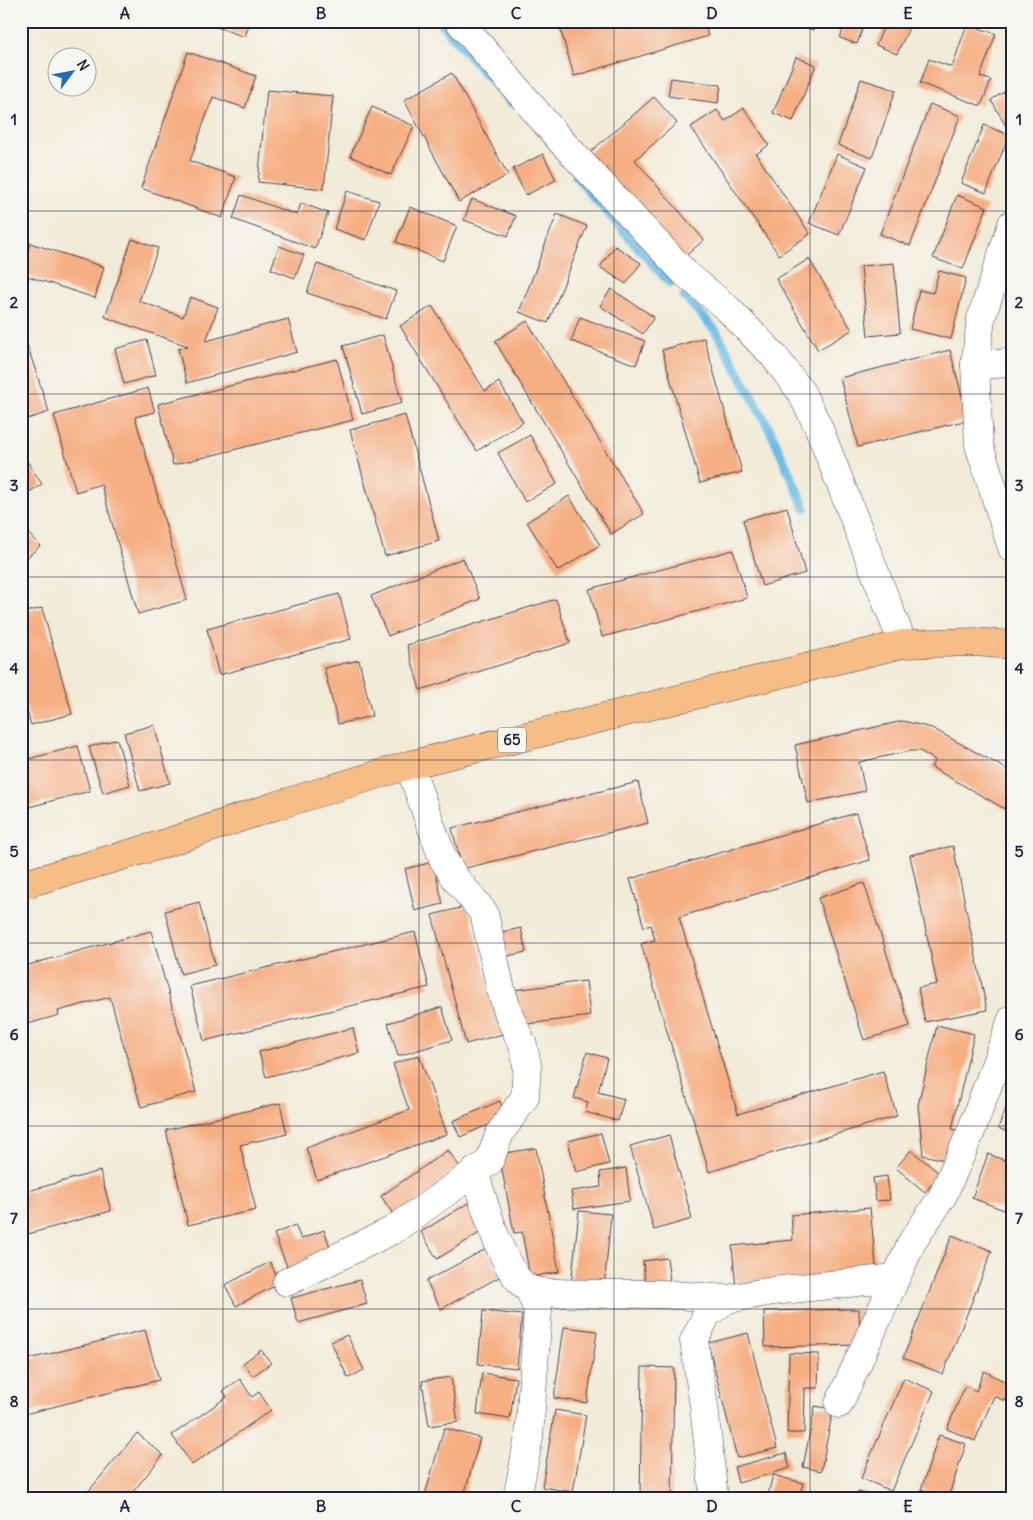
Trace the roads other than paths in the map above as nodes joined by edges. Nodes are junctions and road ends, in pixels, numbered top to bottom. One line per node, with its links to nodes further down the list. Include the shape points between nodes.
1 (459, 21): 6 (street, via 560,141 685,273 728,309 774,356 801,392 818,426)
2 (1012, 224): 4 (street, via 981,319)
3 (1012, 363): 4 (street)
4 (975, 365): 5 (street, via 979,445)
5 (1012, 548)
6 (903, 644): 7 (main road, 65, via 975,642); 8 (main road, 65)
7 (1012, 646)
8 (409, 766): 9 (main road, 65, via 160,845); 11 (street, via 444,859 484,913 501,990 523,1044 527,1065 525,1097 500,1134 489,1162)
9 (21, 885)
10 (1012, 1019): 12 (street, via 970,1134 942,1197 912,1242)
11 (474, 1172): 13 (street, via 393,1230); 14 (street, via 501,1250)
12 (895, 1278): 15 (street, via 773,1291); 16 (street)
13 (287, 1282)
14 (529, 1289): 15 (street); 17 (street, via 538,1310 529,1437)
15 (728, 1300): 18 (street, via 707,1314 694,1342)
16 (839, 1404)
17 (517, 1499)
18 (714, 1499)

